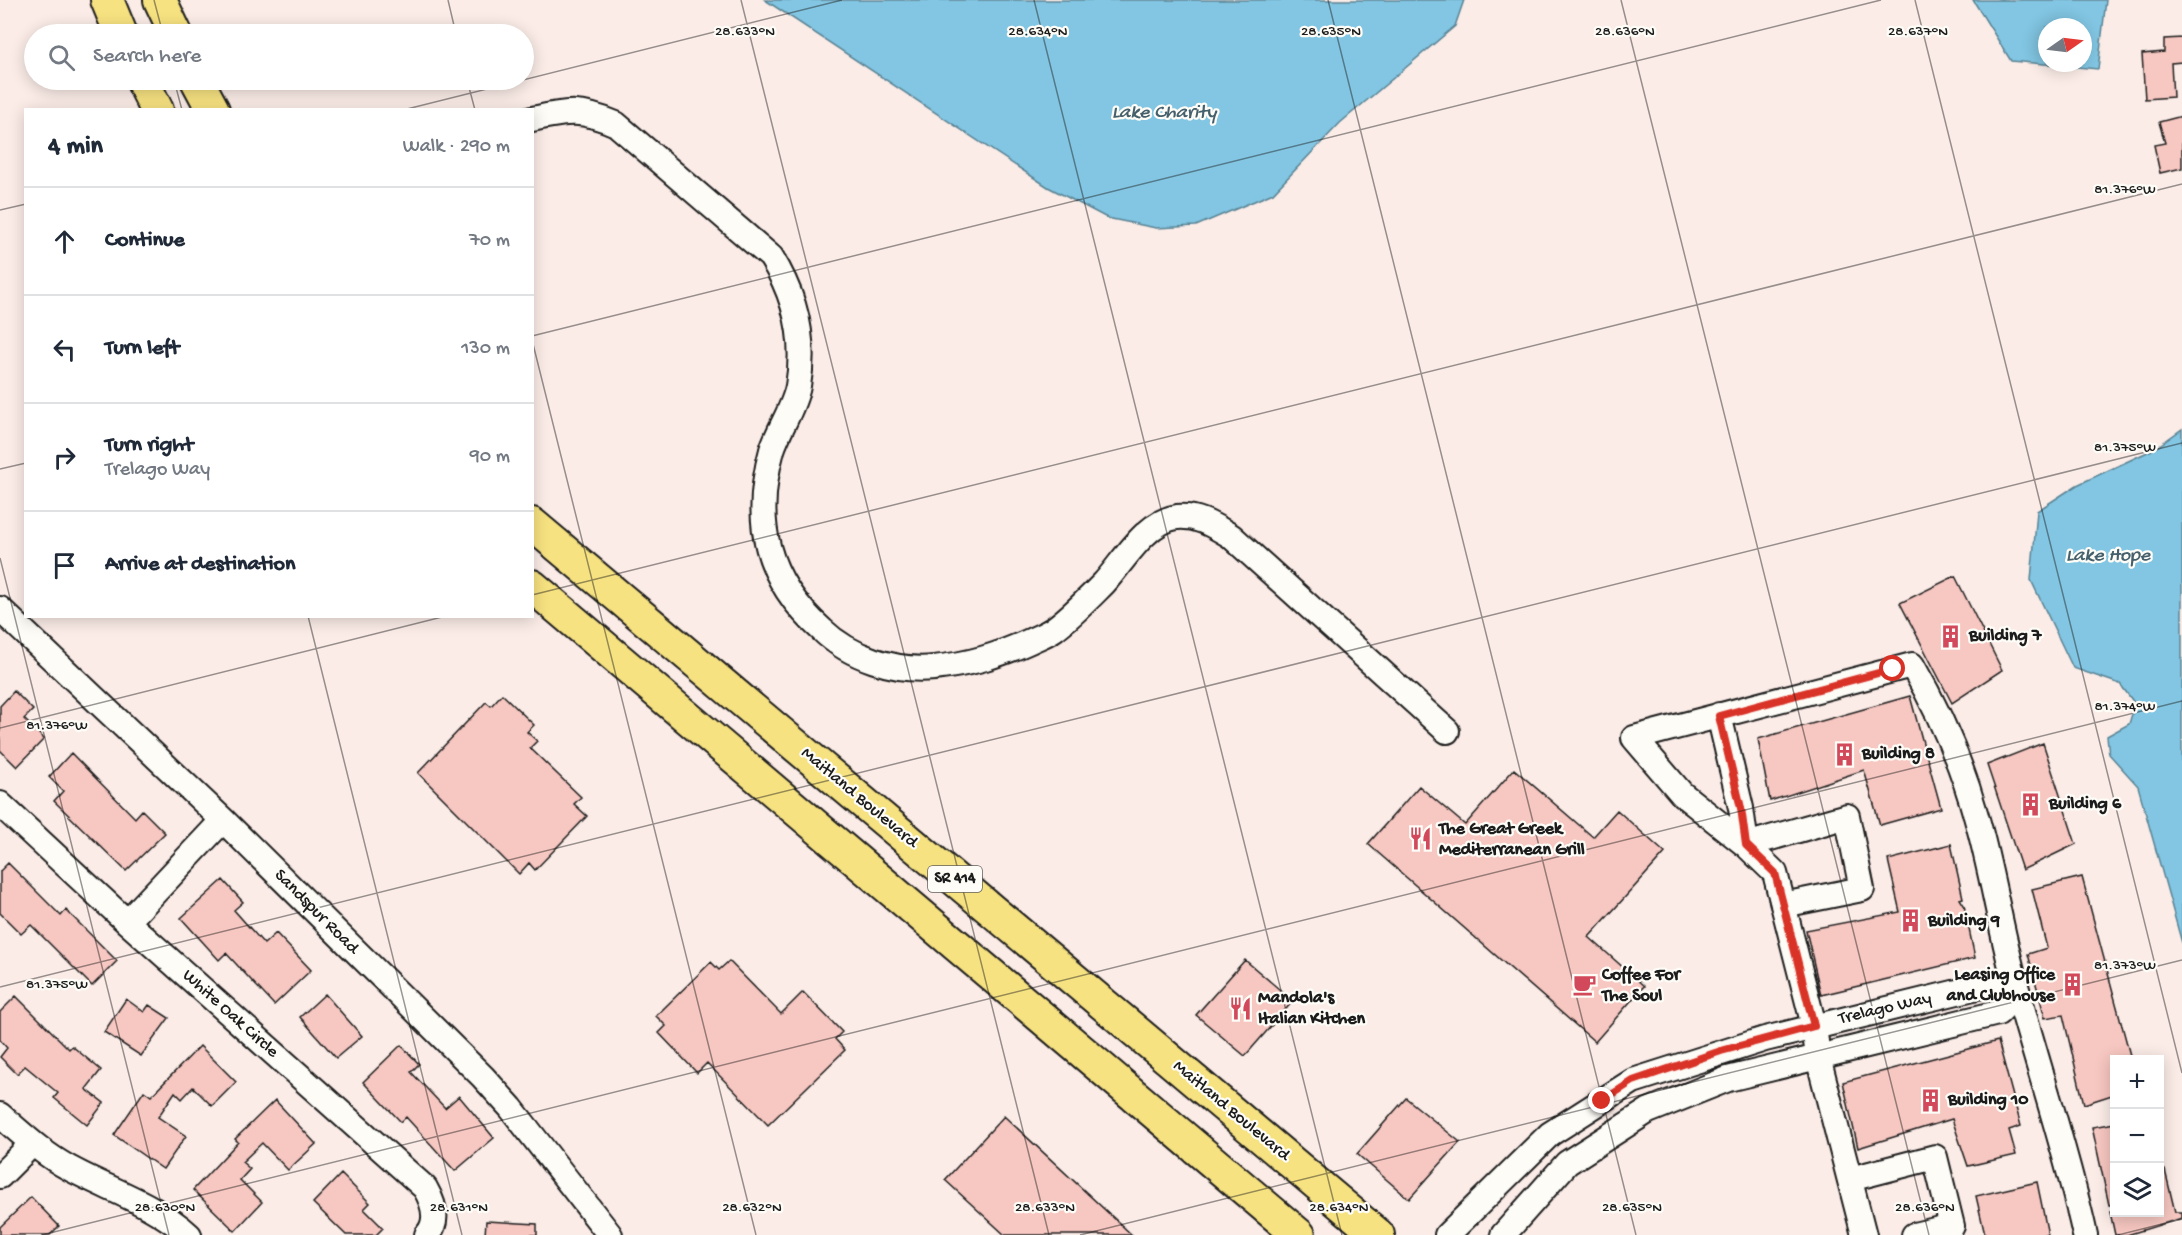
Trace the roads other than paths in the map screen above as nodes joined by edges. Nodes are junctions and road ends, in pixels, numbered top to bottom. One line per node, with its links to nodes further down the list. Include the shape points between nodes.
1 (107, 0): 3 (main road)
2 (160, 0): 4 (main road)
3 (117, 24)
4 (171, 24)
5 (147, 90): 7 (main road)
6 (202, 90): 8 (main road)
7 (156, 108)
8 (212, 108)
9 (534, 119): 14 (street, via 565,112 590,113 616,124 771,257 787,283 802,351 797,389 773,449 765,485 765,534 772,566 799,610 835,642 877,663 932,668 990,659 1053,630 1103,583 1150,530 1176,517 1201,519 1232,536)
10 (534, 526): 31 (main road, Maitland Boulevard / SR 414)
11 (534, 588): 30 (main road, SR 414)
12 (0, 609): 16 (street, Sandspur Road)
13 (1719, 716): 17 (street); 17 (street, via 1634,738 1682,794); 20 (street, via 1912,665 1947,731 1976,816)
14 (1447, 731)
15 (0, 804): 19 (street, White Oak Circle)
16 (223, 820): 19 (street); 29 (street, Sandspur Road, via 483,1077)
17 (1746, 845): 18 (street, via 1775,873); 18 (street, via 1847,816 1862,889)
18 (1783, 905): 21 (street)
19 (127, 922): 28 (street, White Oak Circle, via 425,1188 435,1216)
20 (2018, 993): 21 (street, Trelago Way, via 1990,984); 22 (street, Trelago Way, via 1998,1013); 36 (street)
21 (1814, 1026): 22 (street); 32 (street, Trelago Way, via 1721,1051 1633,1081 1550,1134)
22 (1818, 1057): 26 (street); 33 (street, Trelago Way, via 1728,1079 1648,1110 1567,1163)
23 (0, 1115): 24 (street)
24 (32, 1144): 25 (street); 27 (street, via 69,1168 141,1202)
25 (0, 1176)
26 (1850, 1179): 34 (street); 35 (street, via 1935,1157 1952,1226)
27 (189, 1235)
28 (427, 1235)
29 (610, 1235)
30 (1299, 1235)
31 (1378, 1235)
32 (1447, 1235)
33 (1503, 1235)
34 (1864, 1235)
35 (1914, 1235)
36 (2085, 1235)

